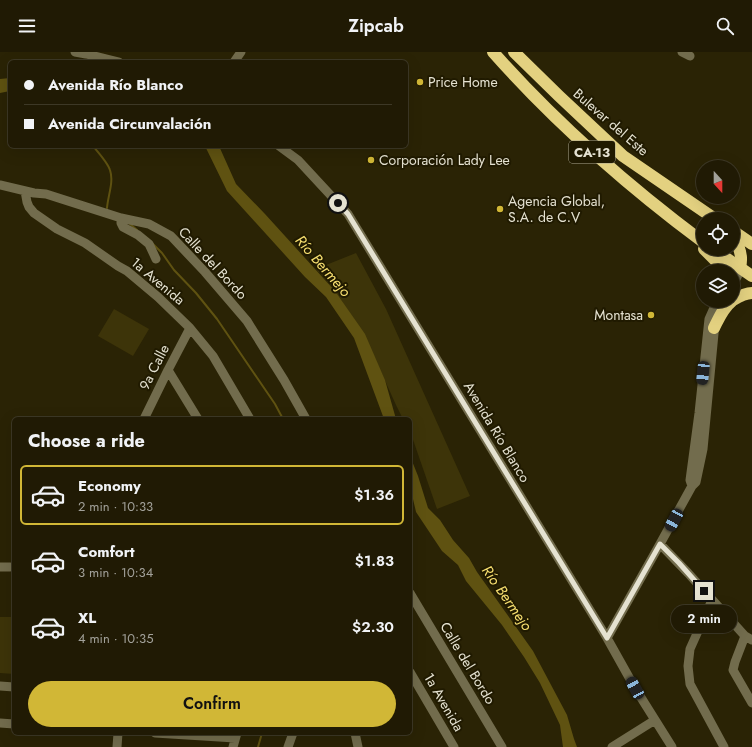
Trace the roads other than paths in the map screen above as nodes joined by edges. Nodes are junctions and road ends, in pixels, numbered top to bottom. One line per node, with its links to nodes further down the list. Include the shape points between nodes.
1 (75, 52): 4 (street)
2 (493, 52): 15 (highway, via 537,104 585,151 644,202)
3 (514, 52): 6 (highway, Bulevar del Este / CA-13)
4 (111, 60)
5 (282, 148): 42 (street, Avenida Río Blanco, via 298,160 348,214)
6 (638, 167): 9 (highway); 10 (highway, Bulevar del Este / CA-13)
7 (0, 186): 8 (street, Calle del Bordo)
8 (25, 191): 11 (street, Calle del Bordo, via 46,194); 29 (street, 1a Avenida, via 29,207 34,213 127,271)
9 (698, 212)
10 (706, 212)
11 (121, 218): 19 (street, via 123,227 149,244); 35 (street, Calle del Bordo, via 149,224 171,236 205,272 247,321)
12 (740, 235): 13 (street)
13 (752, 235)
14 (740, 238): 16 (highway)
15 (696, 240)
16 (752, 244)
17 (740, 250): 21 (highway)
18 (723, 256): 22 (highway, bridge)
19 (156, 259)
20 (752, 262): 21 (highway)
21 (742, 270): 23 (highway, via 749,278)
22 (752, 276)
23 (752, 288)
24 (752, 293): 25 (highway)
25 (740, 297)
26 (714, 308): 36 (street, via 709,319 690,480)
27 (721, 308): 30 (street)
28 (725, 308): 30 (highway)
29 (190, 328): 31 (street, 9a Calle); 34 (street, 1a Avenida, via 213,356)
30 (714, 328): 36 (street, via 703,449 696,482)
31 (168, 370): 32 (street, 9a Calle); 33 (street)
32 (147, 417)
33 (197, 417)
34 (249, 417)
35 (305, 417)
36 (692, 486): 37 (street)
37 (660, 544): 41 (street); 42 (street)
38 (0, 567): 39 (street)
39 (10, 567)
40 (412, 596): 60 (street, Calle del Bordo)
41 (712, 600): 43 (street); 63 (street, via 690,649 688,666 690,684)
42 (607, 638): 48 (street, Avenida Río Blanco)
43 (749, 638): 47 (street, via 733,670)
44 (412, 675): 59 (street, 1a Avenida)
45 (0, 686): 46 (street)
46 (12, 687)
47 (752, 703)
48 (655, 720): 61 (street); 62 (street, Avenida Río Blanco)
49 (0, 723): 50 (street)
50 (12, 724)
51 (118, 735): 56 (street)
52 (182, 735): 55 (street)
53 (292, 735): 57 (street)
54 (355, 735): 58 (street)
55 (235, 739)
56 (117, 747)
57 (288, 747)
58 (358, 747)
59 (454, 747)
60 (502, 747)
61 (612, 747)
62 (672, 747)
63 (724, 747)

